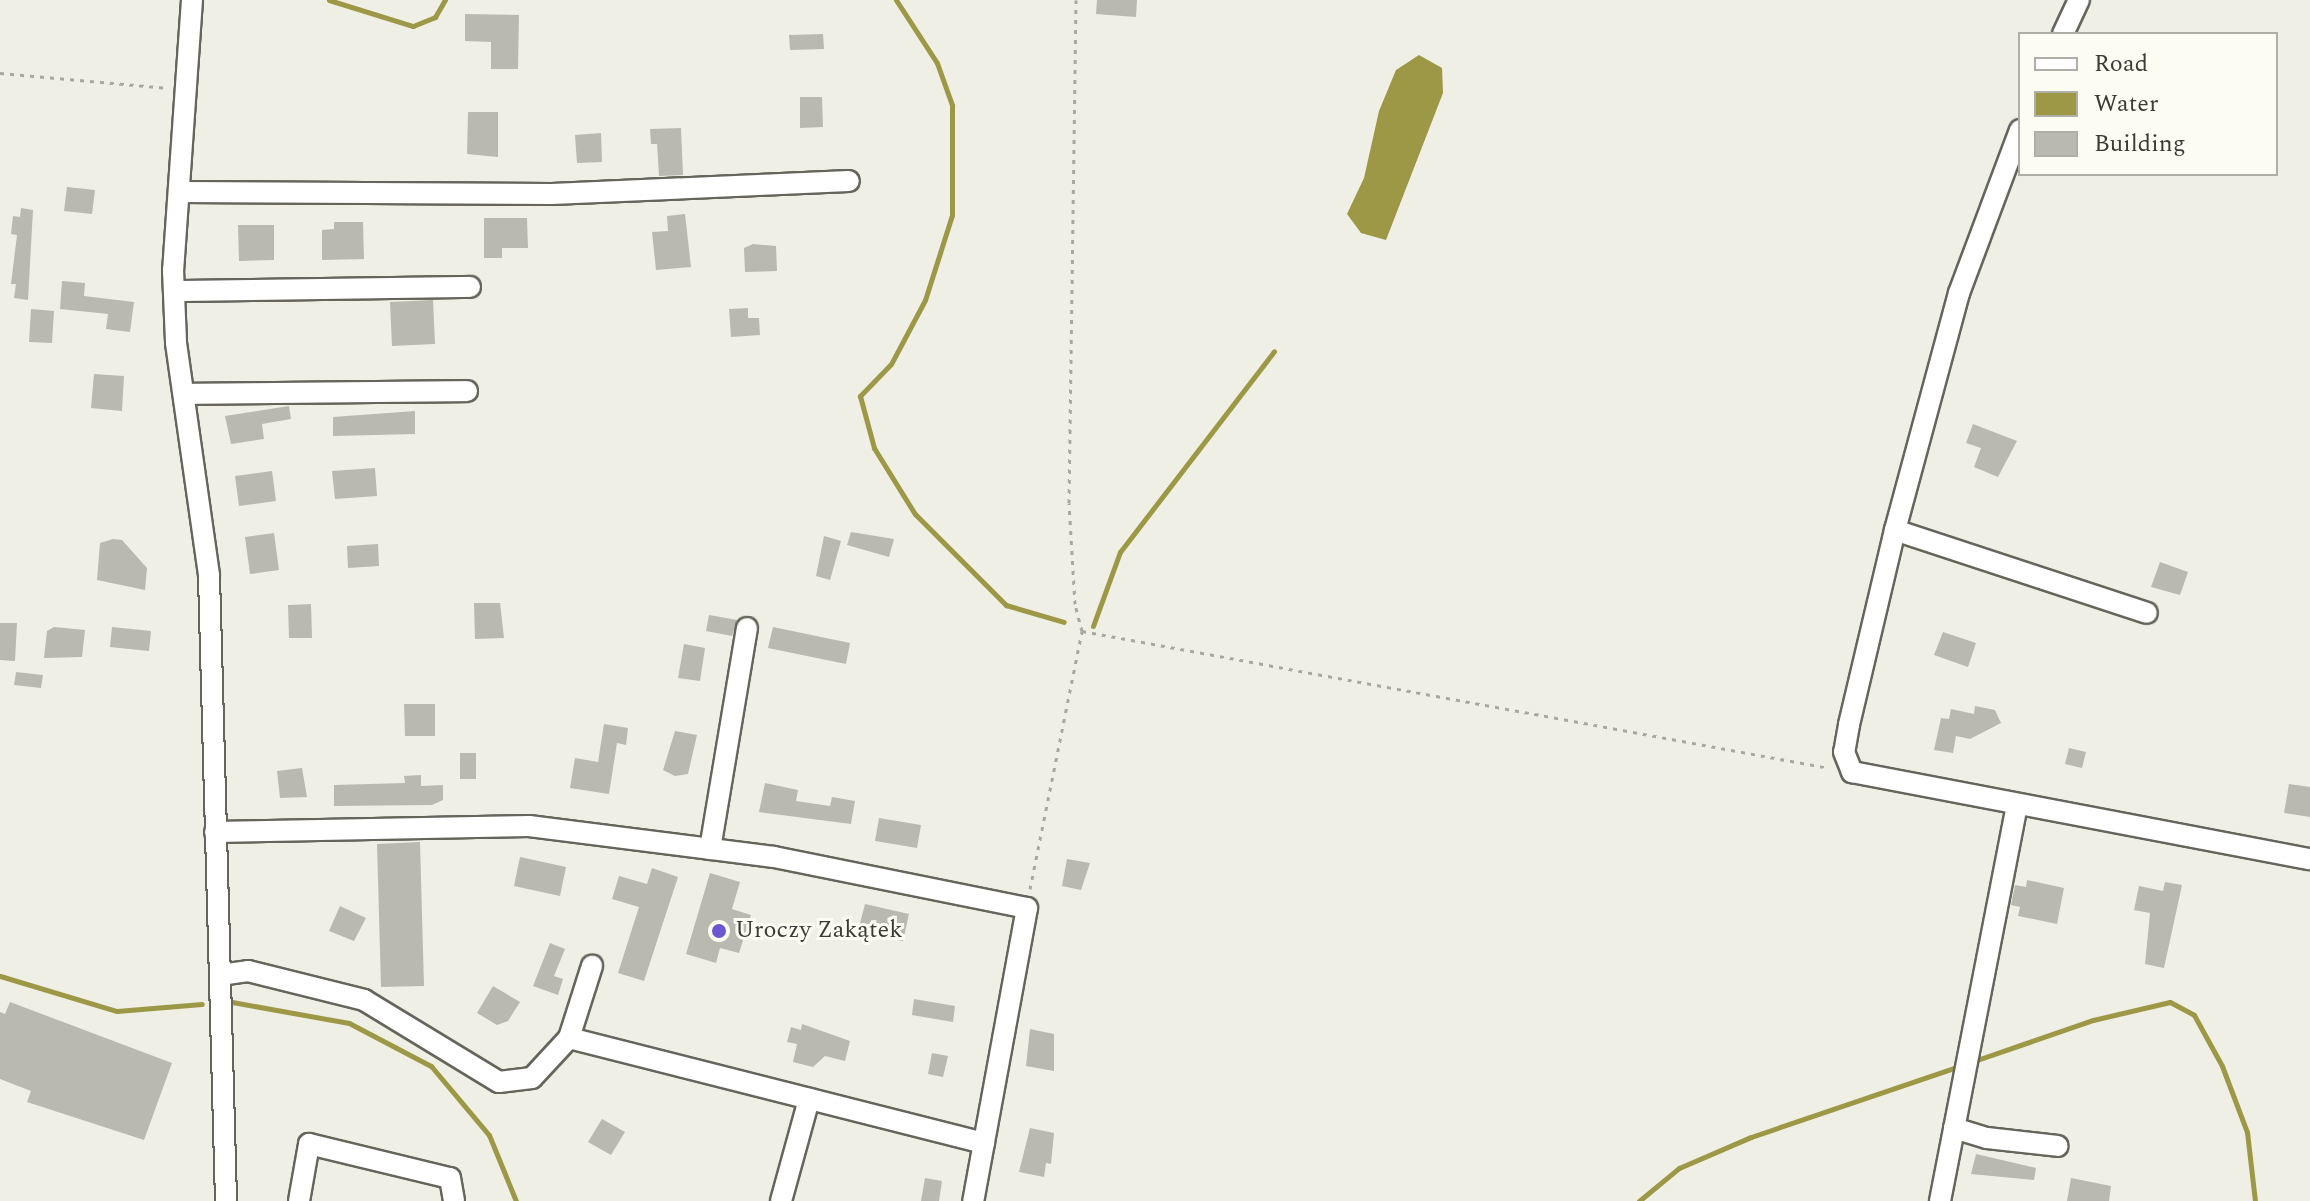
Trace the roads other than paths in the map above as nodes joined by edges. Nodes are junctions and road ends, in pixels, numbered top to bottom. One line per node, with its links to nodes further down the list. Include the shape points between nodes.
1 (192, 0): 6 (street)
2 (2079, 0): 3 (street)
3 (2064, 32)
4 (2018, 135): 11 (street, via 1959,293)
5 (849, 181): 6 (street, via 552,194)
6 (180, 192): 8 (street)
7 (470, 287): 8 (street)
8 (174, 291): 10 (street)
9 (467, 391): 10 (street)
10 (184, 394): 15 (street, via 209,576)
11 (1895, 530): 12 (street); 14 (street, via 1844,752 1852,772 1989,795)
12 (2147, 613)
13 (747, 628): 16 (street)
14 (2017, 805): 17 (street); 22 (street)
15 (215, 832): 16 (street, via 529,826); 19 (street)
16 (710, 849): 23 (street, via 1027,908)
17 (2310, 859)
18 (592, 966): 20 (street)
19 (220, 975): 20 (street, via 248,971 364,1000 499,1082 532,1078); 25 (street)
20 (569, 1038): 21 (street)
21 (809, 1099): 23 (street); 28 (street)
22 (1954, 1128): 24 (street, via 1987,1138); 30 (street)
23 (984, 1143): 29 (street)
24 (2058, 1146)
25 (226, 1201)
26 (299, 1201): 27 (street, via 309,1144 450,1178)
27 (454, 1201)
28 (781, 1201)
29 (973, 1201)
30 (1940, 1201)

